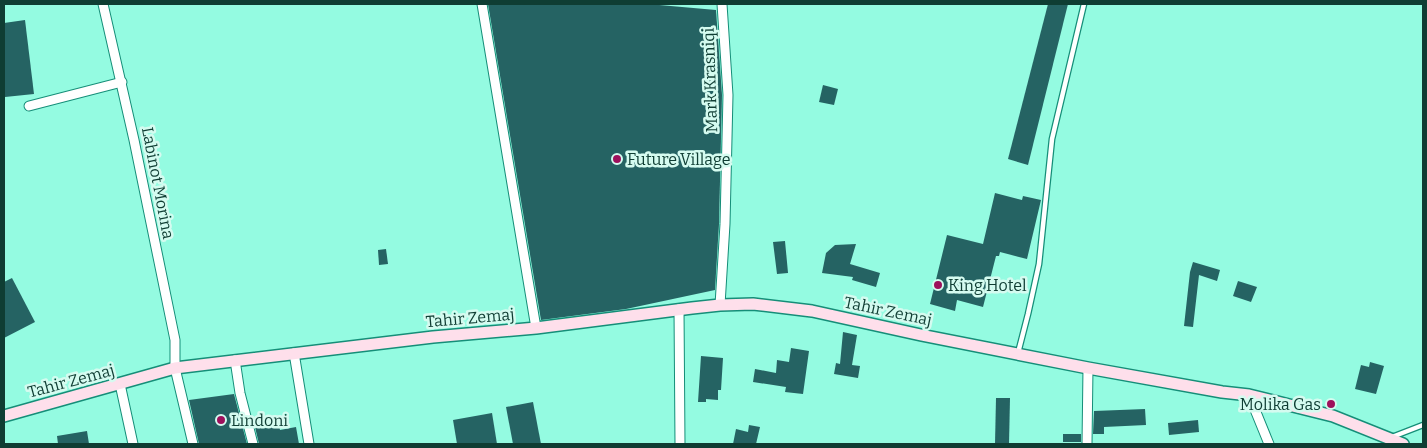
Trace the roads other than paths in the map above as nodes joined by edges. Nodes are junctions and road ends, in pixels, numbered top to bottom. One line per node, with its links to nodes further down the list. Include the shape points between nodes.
1 (103, 4): 5 (street, Labinot Morina)
2 (482, 4): 9 (street)
3 (722, 4): 7 (street, Mark Krasniqi, via 728,95)
4 (1084, 4): 11 (lane, via 1052,139 1039,264)
5 (122, 82): 6 (street); 13 (street, Labinot Morina, via 175,340)
6 (29, 106)
7 (720, 305): 8 (main road, Tahir Zemaj); 11 (main road, Tahir Zemaj, via 753,304 812,311)
8 (679, 309): 9 (main road, Tahir Zemaj); 24 (street)
9 (536, 328): 10 (main road, Tahir Zemaj)
10 (294, 353): 12 (main road, Tahir Zemaj); 23 (street)
11 (1018, 354): 14 (main road, Tahir Zemaj)
12 (235, 360): 13 (main road, Tahir Zemaj); 22 (street)
13 (175, 368): 15 (main road, Tahir Zemaj); 21 (street, Labinot Morina)
14 (1088, 368): 16 (main road, Tahir Zemaj); 25 (street)
15 (120, 384): 17 (main road, Tahir Zemaj); 20 (street)
16 (1249, 395): 19 (main road, Tahir Zemaj, via 1333,416); 26 (street)
17 (4, 416)
18 (1423, 425): 19 (lane)
19 (1388, 438): 27 (main road, Tahir Zemaj)
20 (133, 444)
21 (193, 444)
22 (253, 444)
23 (310, 444)
24 (680, 444)
25 (1087, 444)
26 (1268, 444)
27 (1403, 444)

